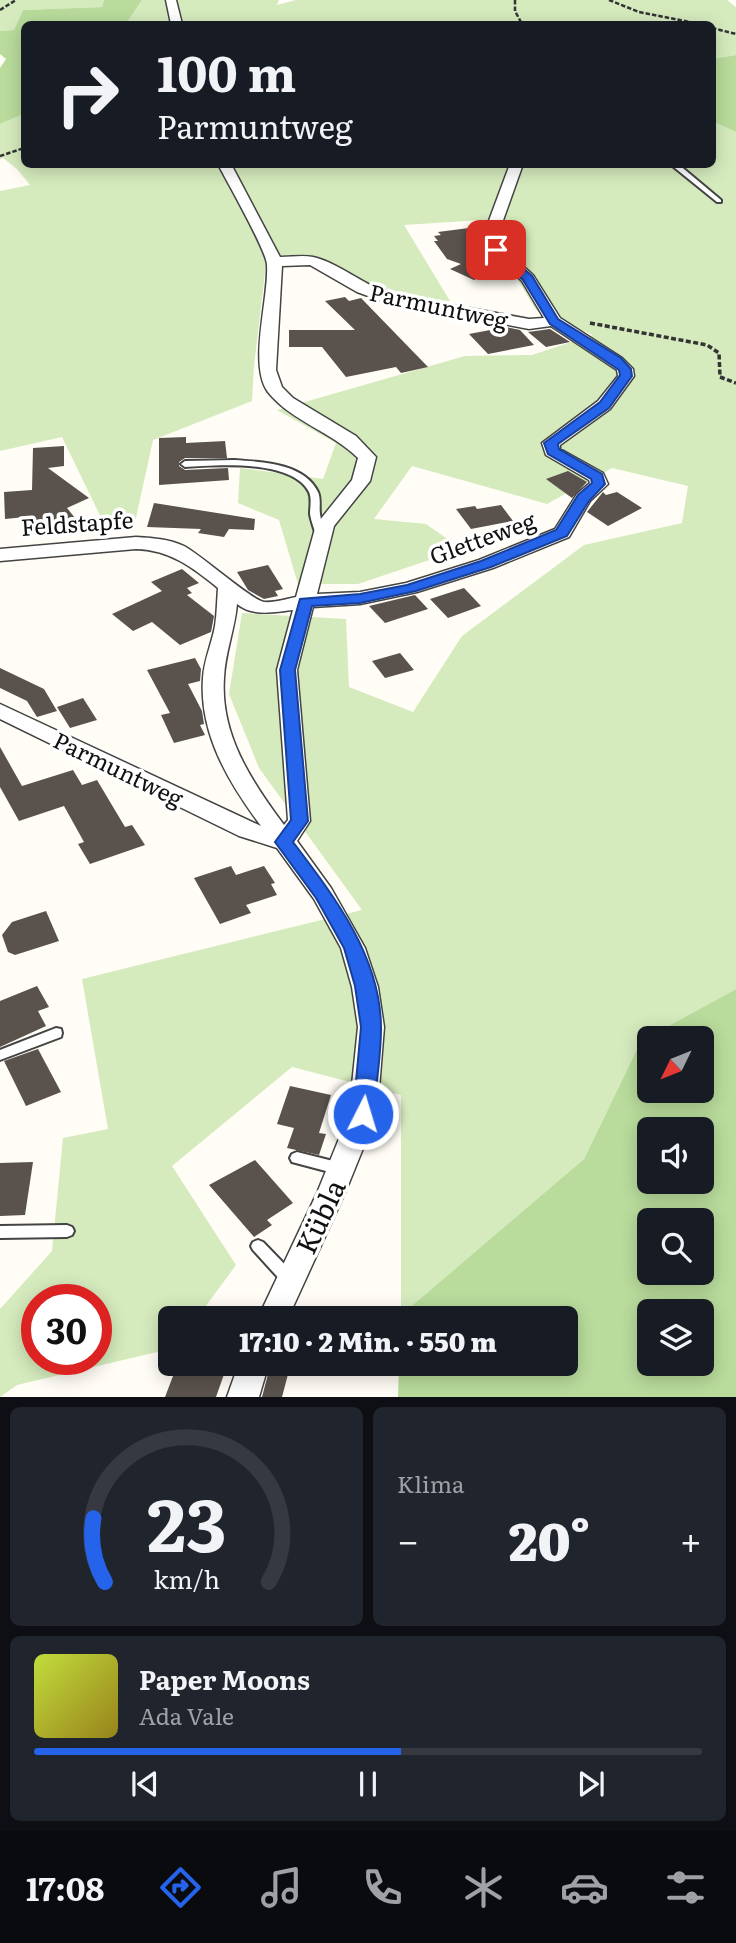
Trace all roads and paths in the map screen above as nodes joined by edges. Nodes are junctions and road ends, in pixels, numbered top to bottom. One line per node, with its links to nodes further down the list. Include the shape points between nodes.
1 (16, 0): 5 (path)
2 (171, 0): 6 (street)
3 (515, 0): 7 (path)
4 (609, 0): 8 (path, via 639,12)
5 (0, 10)
6 (176, 21)
7 (520, 21)
8 (685, 21)
9 (716, 29): 10 (path)
10 (736, 34)
11 (21, 149): 12 (path)
12 (0, 156)
13 (226, 168): 17 (street)
14 (516, 168): 18 (street, Parmuntweg, via 493,240 496,250 528,278)
15 (678, 168): 16 (lane)
16 (719, 201)
17 (275, 262): 18 (street, Parmuntweg, via 321,264 384,297 530,324); 21 (street, via 268,370 274,388 287,402 350,440 367,457 361,481 325,525)
18 (554, 321): 19 (path, via 603,324 707,345 719,353 720,377); 24 (street, Gletteweg, via 616,361 626,376 604,405 551,443 552,451 597,477 598,484 583,498 562,533 499,560 410,588)
19 (736, 383)
20 (185, 464): 21 (lane, via 255,464 302,479 313,492)
21 (322, 538): 24 (street)
22 (0, 555): 23 (street, Feldstapfe, via 156,544 193,559)
23 (228, 589): 24 (street, Feldstapfe, via 264,608); 26 (street, via 213,680 216,712 224,746 241,783)
24 (306, 602): 26 (street, via 288,670 299,821)
25 (0, 711): 26 (street, Parmuntweg, via 247,830)
26 (284, 842): 30 (street, Kübla, via 323,894 353,948 365,986 371,1027 363,1114)
27 (56, 1033): 28 (lane)
28 (0, 1055)
29 (298, 1158): 30 (lane)
30 (341, 1169): 34 (street, Kübla)
31 (67, 1231): 32 (lane)
32 (0, 1232)
33 (258, 1246): 34 (lane)
34 (289, 1279): 35 (street, Kübla)
35 (278, 1306)
36 (250, 1376): 37 (street)
37 (243, 1397)

